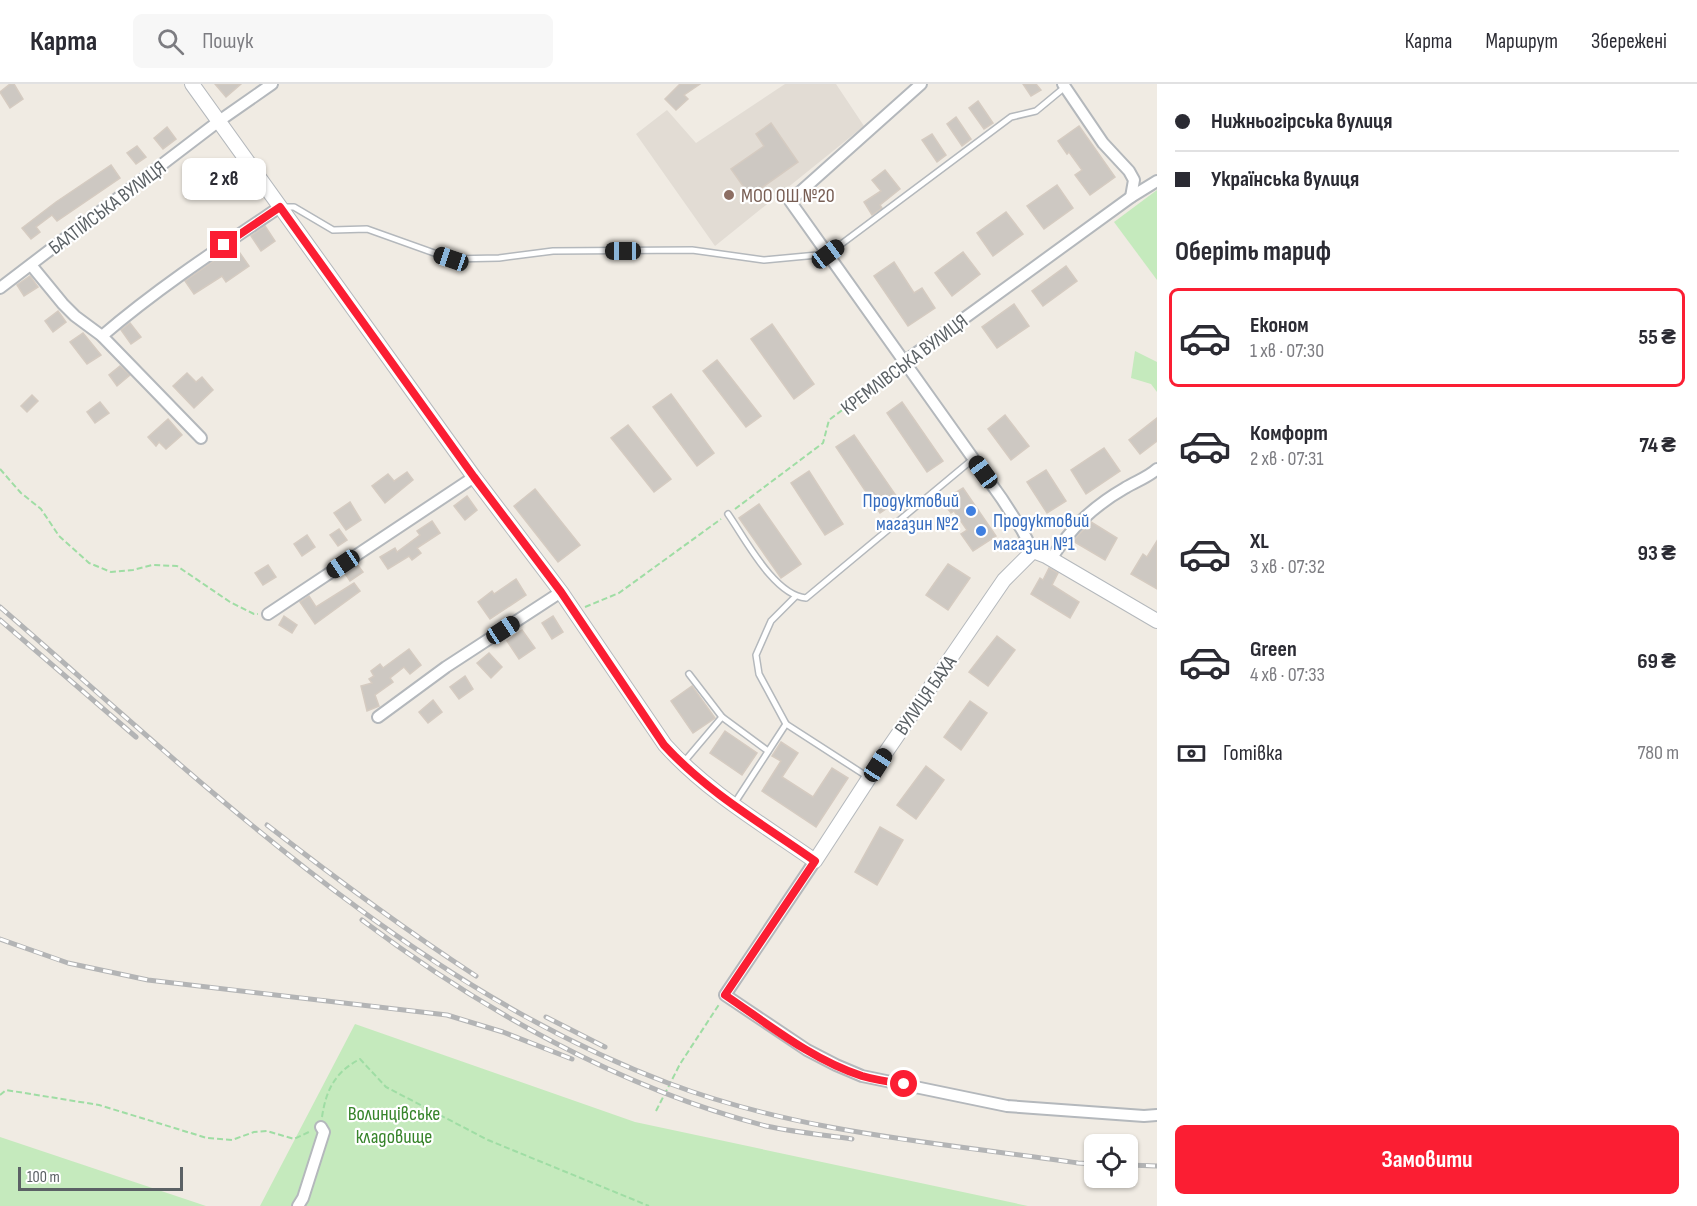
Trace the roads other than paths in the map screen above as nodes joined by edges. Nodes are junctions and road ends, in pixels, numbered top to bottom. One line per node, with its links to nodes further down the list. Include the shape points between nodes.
1 (192, 84): 5 (street)
2 (272, 84): 5 (street, БАЛТІЙСЬКА ВУЛИЦЯ)
3 (921, 84): 9 (street, via 790,201)
4 (1064, 85): 7 (street, via 1110,152 1130,171 1134,180); 9 (lane, via 1036,111 1011,117)
5 (219, 121): 8 (street); 10 (street, БАЛТІЙСЬКА ВУЛИЦЯ)
6 (1157, 181): 7 (street, КРЕМЛІВСЬКА ВУЛИЦЯ)
7 (1131, 197): 13 (street, КРЕМЛІВСЬКА ВУЛИЦЯ)
8 (280, 207): 9 (lane, via 294,207 333,230 367,229 451,259 553,251 692,250 764,260); 12 (street, via 146,299); 17 (street)
9 (828, 254): 13 (street)
10 (31, 265): 11 (street, БАЛТІЙСЬКА ВУЛИЦЯ); 12 (street, via 63,304)
11 (0, 288)
12 (102, 336): 14 (street)
13 (904, 362): 15 (street)
14 (201, 438)
15 (973, 459): 19 (street); 22 (lane, via 826,583 806,598)
16 (1157, 469): 20 (street, via 1083,517)
17 (474, 477): 21 (street); 23 (street)
18 (728, 514): 22 (lane, via 772,578)
19 (1033, 551): 20 (street); 31 (street, ВУЛИЦЯ БАХА, via 1004,580)
20 (1051, 559): 24 (street)
21 (561, 592): 26 (street); 30 (street, via 664,745)
22 (795, 597): 28 (lane, via 771,621 756,655 759,674)
23 (268, 614)
24 (1157, 621)
25 (689, 674): 27 (lane)
26 (378, 717)
27 (722, 717): 29 (lane); 30 (lane)
28 (786, 724): 29 (lane); 31 (lane)
29 (768, 751): 32 (lane)
30 (682, 765): 32 (street)
31 (869, 778): 33 (street, ВУЛИЦЯ БАХА)
32 (734, 804): 33 (street)
33 (815, 861): 34 (street, ВУЛИЦЯ БАХА, via 725,995 807,1050 862,1076 1006,1106)
34 (1157, 1115)
35 (321, 1127): 36 (street, via 324,1132)
36 (298, 1206)

